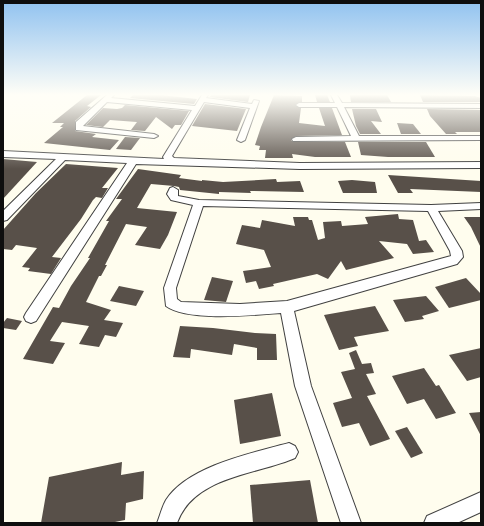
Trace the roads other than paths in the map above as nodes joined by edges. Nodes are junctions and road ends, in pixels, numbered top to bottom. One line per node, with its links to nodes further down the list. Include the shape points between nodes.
1 (84, 120): 5 (street, via 79,124 79,128)
2 (190, 120): 13 (street)
3 (249, 120): 9 (street)
4 (347, 120): 6 (street)
5 (154, 136)
6 (356, 138): 7 (street); 8 (street)
7 (481, 138)
8 (296, 139)
9 (241, 140)
10 (3, 146): 13 (street)
11 (3, 154): 12 (street)
12 (63, 157): 14 (street); 20 (street)
13 (170, 159): 14 (street); 15 (street, via 300,166)
14 (133, 161): 22 (street)
15 (481, 165)
16 (173, 190): 17 (street, via 174,198)
17 (199, 203): 19 (street); 21 (street, via 170,288 171,302 184,308 240,310)
18 (481, 206): 19 (street)
19 (430, 208): 21 (street, via 456,251 457,257 453,261)
20 (3, 218)
21 (287, 307): 26 (street, via 303,386)
22 (31, 317)
23 (289, 452): 25 (street, via 219,474 200,483 178,502)
24 (481, 502): 27 (street)
25 (167, 523)
26 (351, 523)
27 (434, 523)

